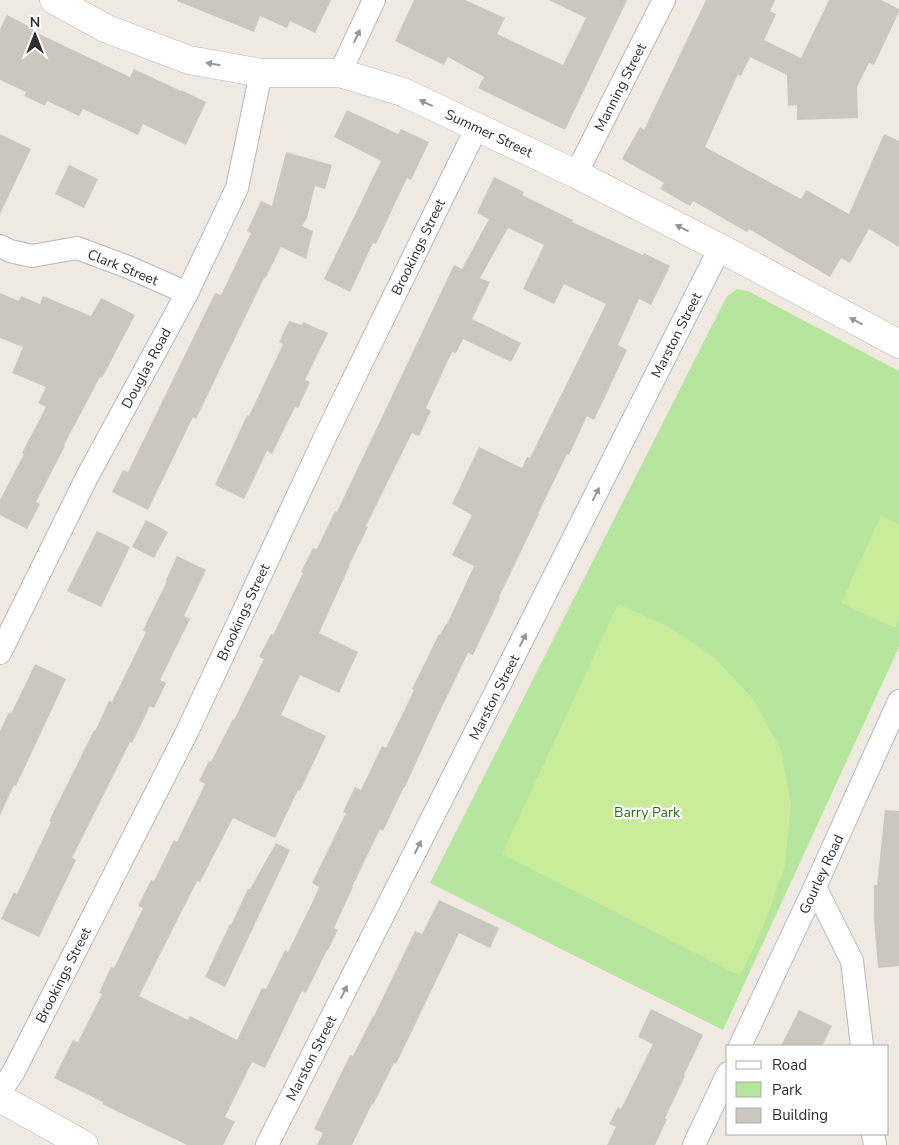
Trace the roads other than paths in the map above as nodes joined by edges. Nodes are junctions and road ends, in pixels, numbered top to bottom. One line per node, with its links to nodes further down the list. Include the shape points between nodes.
1 (54, 0): 4 (street, Summer Street, one-way to 1, via 189,60 107,29)
2 (374, 0): 5 (street, one-way to 2)
3 (664, 0): 7 (street, Manning Street)
4 (261, 73): 5 (street, Summer Street); 10 (street, Douglas Road, via 237,188)
5 (340, 73): 6 (street, Summer Street, one-way to 5, via 403,92)
6 (477, 127): 7 (street, Summer Street); 18 (street, Brookings Street, via 327,433 187,732 13,1073)
7 (576, 174): 9 (street, Summer Street, one-way to 7)
8 (0, 246): 10 (street, Clark Street, via 32,256 77,248)
9 (720, 248): 11 (street, Summer Street, one-way to 9); 21 (street, Marston Street, one-way to 9)
10 (187, 294): 12 (street, Douglas Road, via 87,477)
11 (899, 344)
12 (0, 653)
13 (899, 701): 14 (street, Gourley Road)
14 (815, 887): 15 (street, Gourley Road); 16 (street, via 852,961)
15 (740, 1045)
16 (862, 1045)
17 (726, 1077): 22 (street)
18 (0, 1092)
19 (0, 1098): 20 (street)
20 (84, 1145)
21 (267, 1145)
22 (694, 1145)

